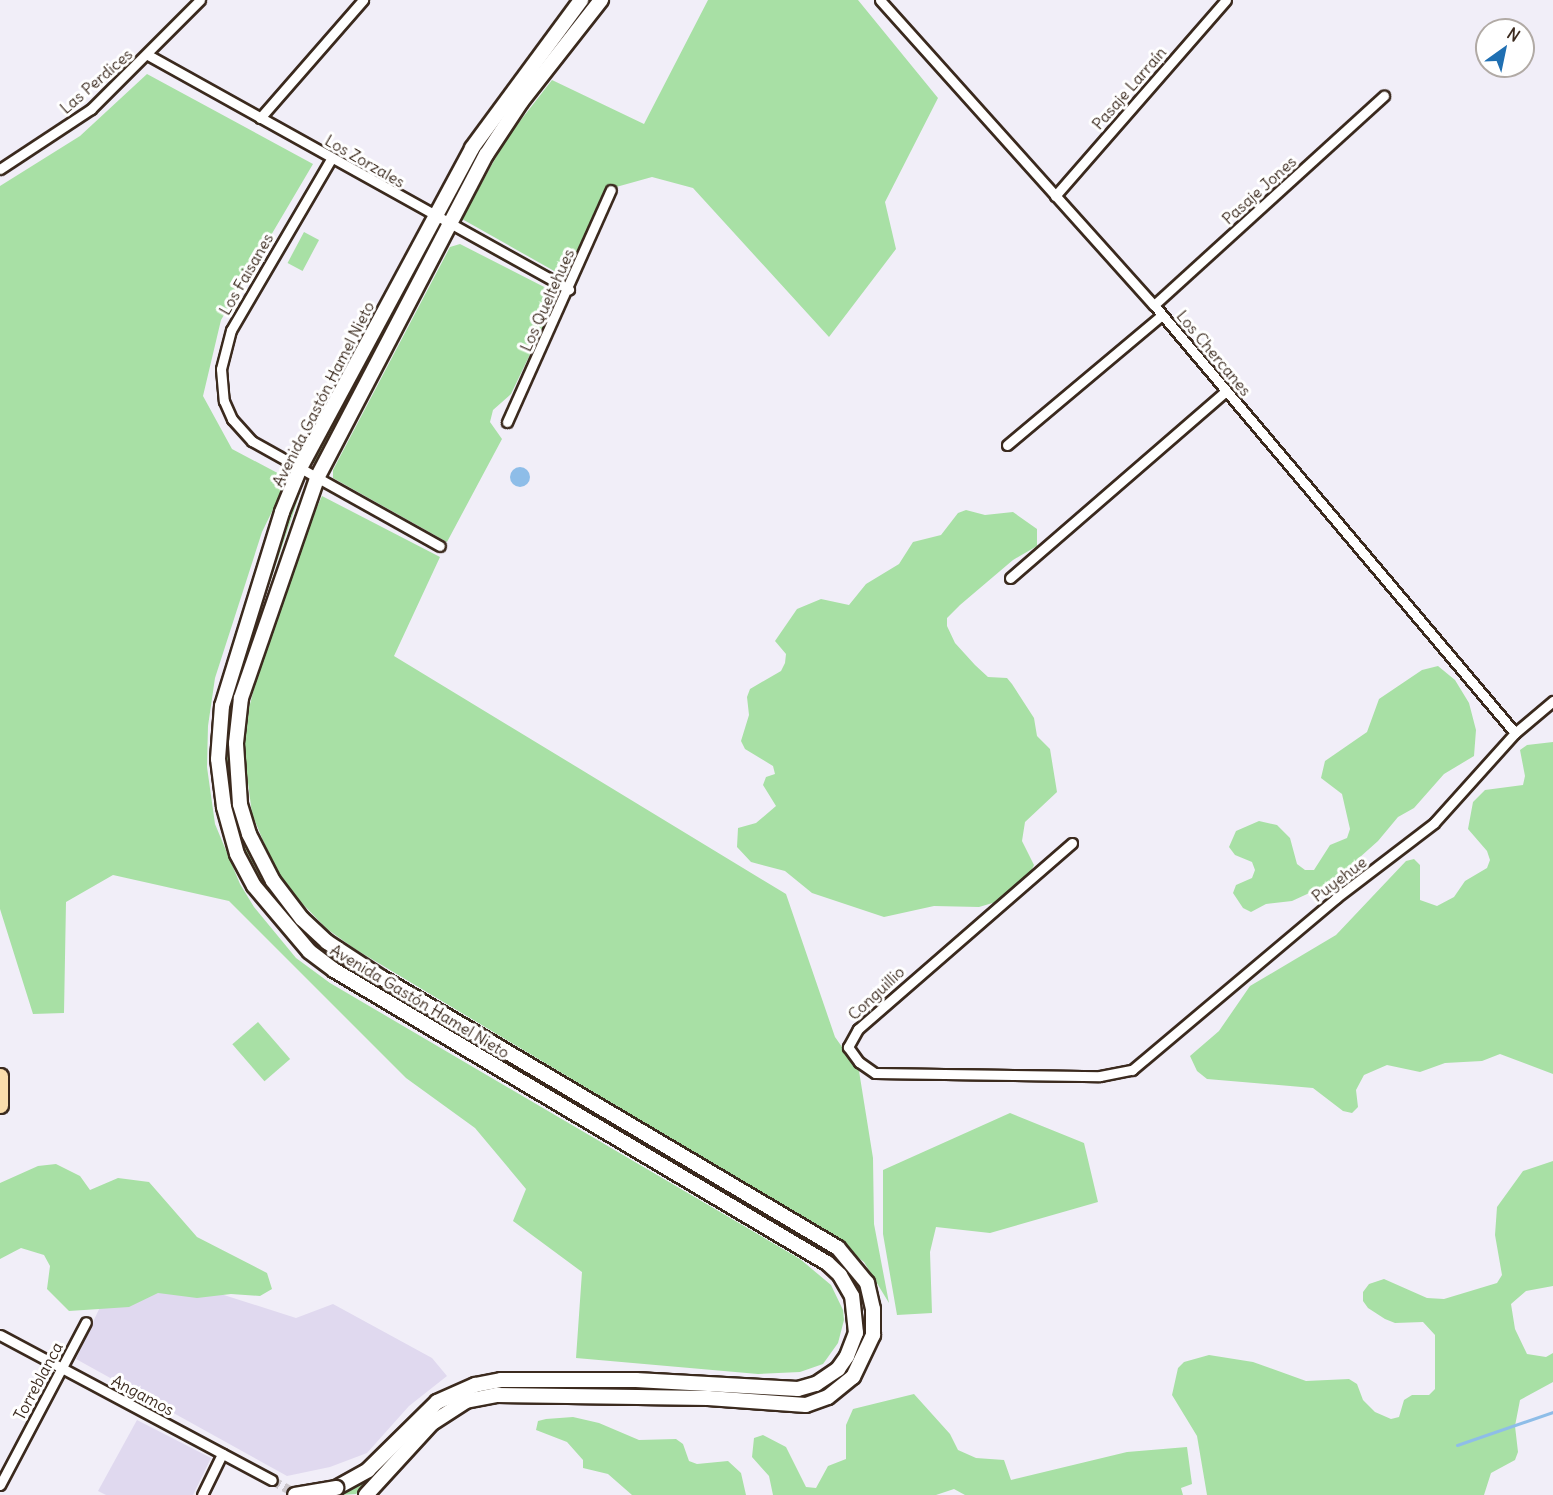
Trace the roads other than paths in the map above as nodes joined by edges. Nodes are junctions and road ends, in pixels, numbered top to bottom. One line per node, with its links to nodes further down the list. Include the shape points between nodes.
1 (200, 0): 7 (street, Las Perdices)
2 (363, 0): 9 (street)
3 (581, 0): 14 (main road, Avenida Gastón Hamel Nieto, via 501,105)
4 (601, 0): 15 (main road, Avenida Gastón Hamel Nieto, via 513,114)
5 (880, 0): 13 (street, Los Chercanes)
6 (1226, 0): 13 (street, Pasaje Larraín)
7 (148, 55): 9 (street, Los Zorzales); 11 (street, Las Perdices, via 91,109)
8 (1384, 96): 17 (street, Pasaje Jones)
9 (260, 118): 10 (street, Los Zorzales)
10 (331, 159): 14 (street, Los Zorzales); 22 (street, Los Faisanes, via 239,314 221,369 224,401 237,427 252,441)
11 (0, 169)
12 (611, 190): 16 (street, Los Queltehues)
13 (1055, 196): 17 (street, Los Chercanes)
14 (434, 216): 15 (street, Los Zorzales); 22 (main road, Avenida Gastón Hamel Nieto)
15 (449, 225): 16 (street, Los Zorzales); 23 (main road, Avenida Gastón Hamel Nieto)
16 (569, 289): 20 (street, Los Queltehues)
17 (1154, 305): 18 (street, Los Chercanes)
18 (1162, 315): 19 (street, Los Chercanes); 21 (street)
19 (1226, 391): 25 (street); 27 (street, Los Chercanes)
20 (507, 422)
21 (1007, 445)
22 (300, 468): 23 (street, Los Faisanes); 39 (main road, Avenida Gastón Hamel Nieto, bridge, via 233,662 219,726 218,759 224,807 237,854 254,886 298,940 334,970 827,1263 849,1289 856,1317 854,1341 843,1363 824,1380 807,1387 501,1380 469,1387 425,1411 368,1470 336,1488)
23 (317, 478): 24 (street, Los Faisanes); 40 (main road, Avenida Gastón Hamel Nieto, via 250,666 236,728 240,804 249,834 273,881 313,930 363,967 838,1248 867,1283 874,1318 870,1344 859,1369 837,1391 817,1402 789,1406 693,1398 476,1398 440,1416)
24 (440, 546)
25 (1010, 578)
26 (1553, 701): 27 (street, Puyehue)
27 (1515, 733): 29 (street, Puyehue, via 1434,823 1336,898)
28 (1072, 843): 29 (street, Conguillio, via 877,1010 858,1029 848,1047 859,1062 875,1072 1100,1076)
29 (1132, 1070)
30 (0, 1076): 31 (main road)
31 (0, 1106)
32 (86, 1322): 34 (street, Torreblanca)
33 (0, 1335): 34 (street, Angamos)
34 (62, 1369): 35 (street, Angamos); 37 (street, Torreblanca)
35 (222, 1454): 36 (street, Angamos); 38 (street)
36 (272, 1480)
37 (0, 1485)
38 (202, 1495)
39 (295, 1495)
40 (366, 1495)

